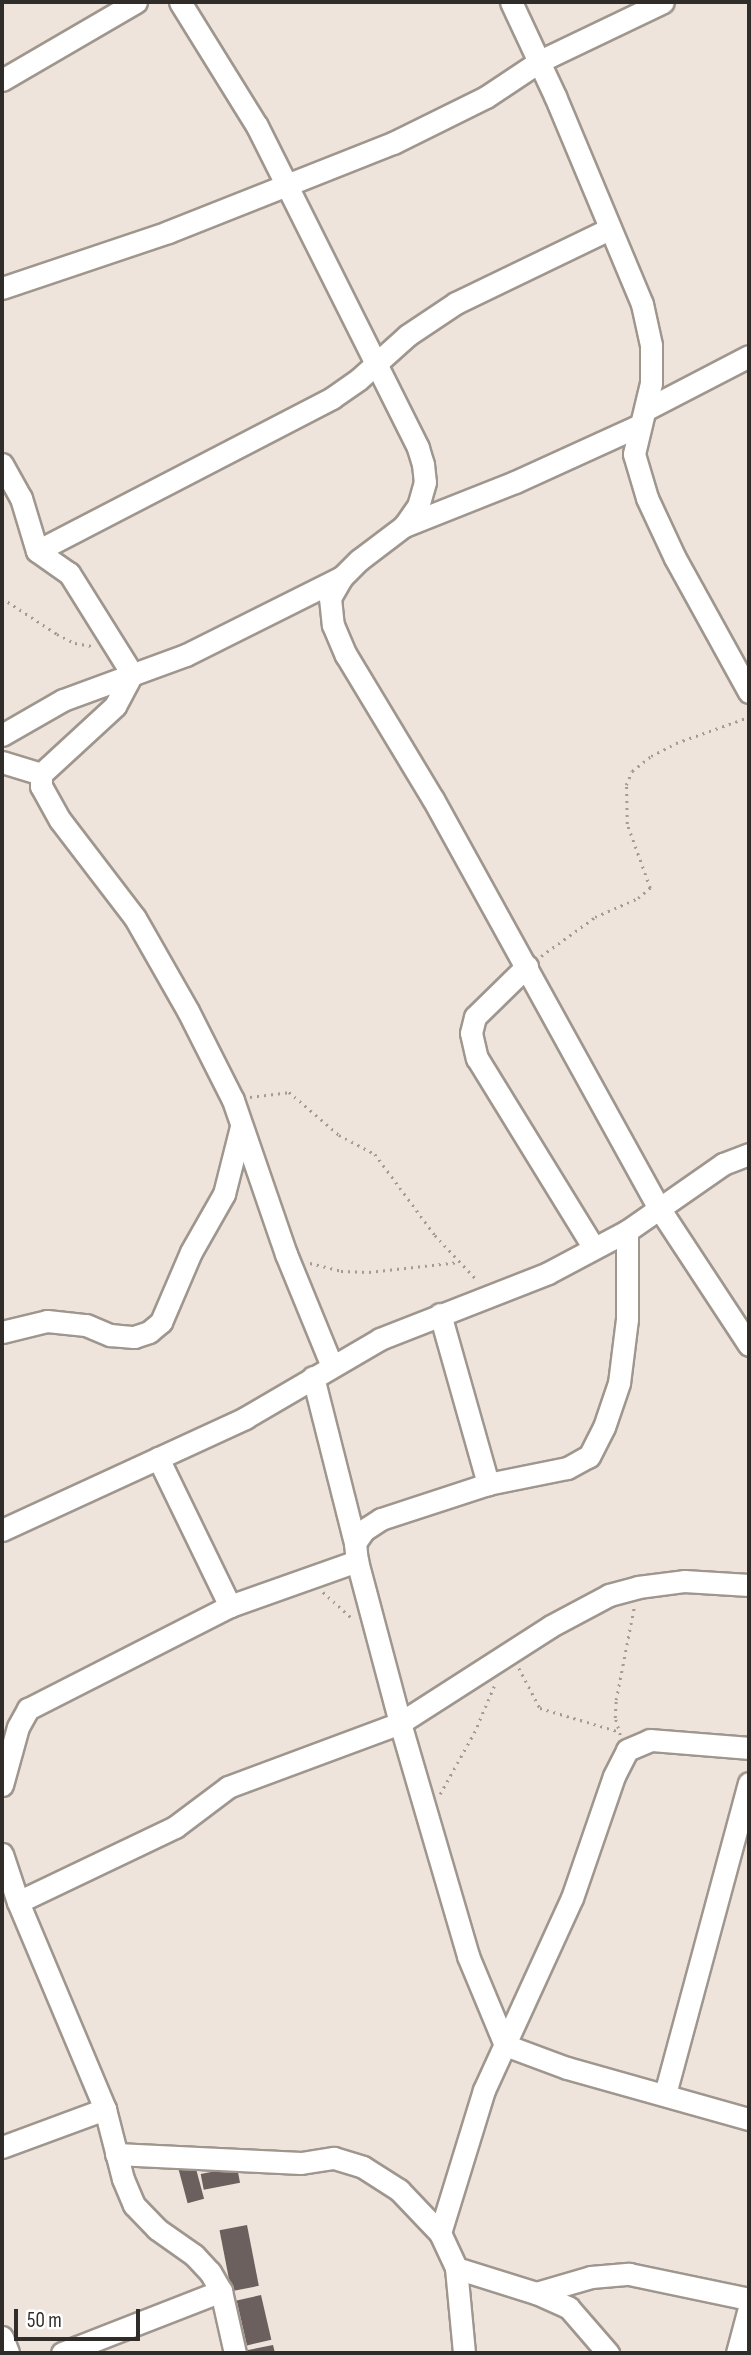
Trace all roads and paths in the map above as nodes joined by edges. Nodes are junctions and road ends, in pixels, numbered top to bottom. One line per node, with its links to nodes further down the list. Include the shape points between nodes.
1 (136, 2): 6 (street)
2 (180, 2): 7 (street, via 237,89)
3 (511, 2): 5 (street)
4 (663, 2): 5 (street)
5 (540, 61): 7 (street, via 445,118); 8 (street)
6 (2, 80)
7 (286, 187): 9 (street, via 103,256); 11 (street)
8 (609, 229): 11 (street, via 456,303 408,335); 12 (street, via 642,304 651,345 651,383)
9 (2, 288)
10 (749, 356): 12 (street)
11 (375, 366): 14 (street, via 423,464 425,482 418,506); 15 (street, via 332,398)
12 (643, 417): 14 (street, via 515,482); 20 (street, via 634,454 647,498)
13 (2, 464): 15 (street, via 21,498)
14 (404, 526): 16 (street)
15 (37, 551): 18 (street, via 69,572)
16 (342, 577): 19 (street, via 186,655); 25 (street, via 330,598 333,625 346,655)
17 (2, 598): 18 (path, via 75,643)
18 (117, 649): 19 (street)
19 (132, 674): 22 (street, via 63,700); 24 (street, via 115,706)
20 (749, 692)
21 (749, 717): 25 (path, via 676,743 632,771 626,785 627,824 650,888 595,917)
22 (2, 735)
23 (6, 760): 24 (street)
24 (41, 774): 26 (street, via 41,786 60,820 163,962)
25 (527, 966): 29 (street); 31 (street, via 475,1017 471,1033 477,1058)
26 (233, 1100): 27 (street); 33 (path, via 281,1091 297,1097 339,1135 375,1154)
27 (241, 1127): 32 (street); 36 (street, via 224,1194 191,1252 160,1322 149,1332 134,1338 86,1325 47,1321)
28 (749, 1154): 29 (street, via 713,1169)
29 (659, 1208): 30 (street); 37 (street)
30 (627, 1231): 31 (street); 41 (street, via 627,1319 619,1383 589,1456 567,1468)
31 (594, 1248): 34 (street)
32 (286, 1254): 33 (path, via 317,1266 369,1272); 38 (street)
33 (459, 1262): 34 (path)
34 (494, 1297): 35 (street)
35 (440, 1314): 38 (street, via 380,1339); 41 (street)
36 (2, 1332)
37 (749, 1345)
38 (332, 1366): 39 (street)
39 (313, 1377): 40 (street, via 245,1418); 43 (street)
40 (158, 1458): 42 (street); 47 (street)
41 (488, 1484): 43 (street, via 381,1520 364,1530)
42 (2, 1530)
43 (356, 1552): 44 (street); 50 (street)
44 (303, 1578): 47 (street); 48 (path)
45 (749, 1584): 46 (street, via 684,1581)
46 (638, 1587): 49 (street, via 581,1608); 51 (path, via 616,1700)
47 (230, 1606): 54 (street, via 27,1709)
48 (360, 1627)
49 (510, 1654): 50 (street); 51 (path, via 540,1708); 55 (path)
50 (400, 1723): 55 (street); 57 (street, via 228,1787 175,1827)
51 (622, 1740): 52 (street); 58 (street, via 572,1898)
52 (749, 1748)
53 (749, 1783): 59 (street)
54 (2, 1785)
55 (428, 1818): 58 (street, via 468,1956)
56 (2, 1854): 57 (street)
57 (18, 1902): 60 (street)
58 (505, 2045): 59 (street, via 567,2068); 64 (street, via 480,2102)
59 (665, 2094): 61 (street)
60 (104, 2109): 62 (street); 63 (street)
61 (749, 2119)
62 (2, 2147)
63 (116, 2154): 64 (street, via 301,2164 334,2158 363,2166 399,2190); 66 (street, via 134,2205 157,2229 194,2255)
64 (440, 2233): 65 (street)
65 (456, 2268): 67 (street); 73 (street)
66 (221, 2291): 71 (street); 72 (street)
67 (536, 2294): 68 (street, via 592,2277 629,2274); 74 (street, via 569,2308)
68 (749, 2307): 75 (street)
69 (2, 2337): 70 (street)
70 (8, 2353)
71 (62, 2353)
72 (235, 2353)
73 (464, 2353)
74 (608, 2353)
75 (737, 2353)

